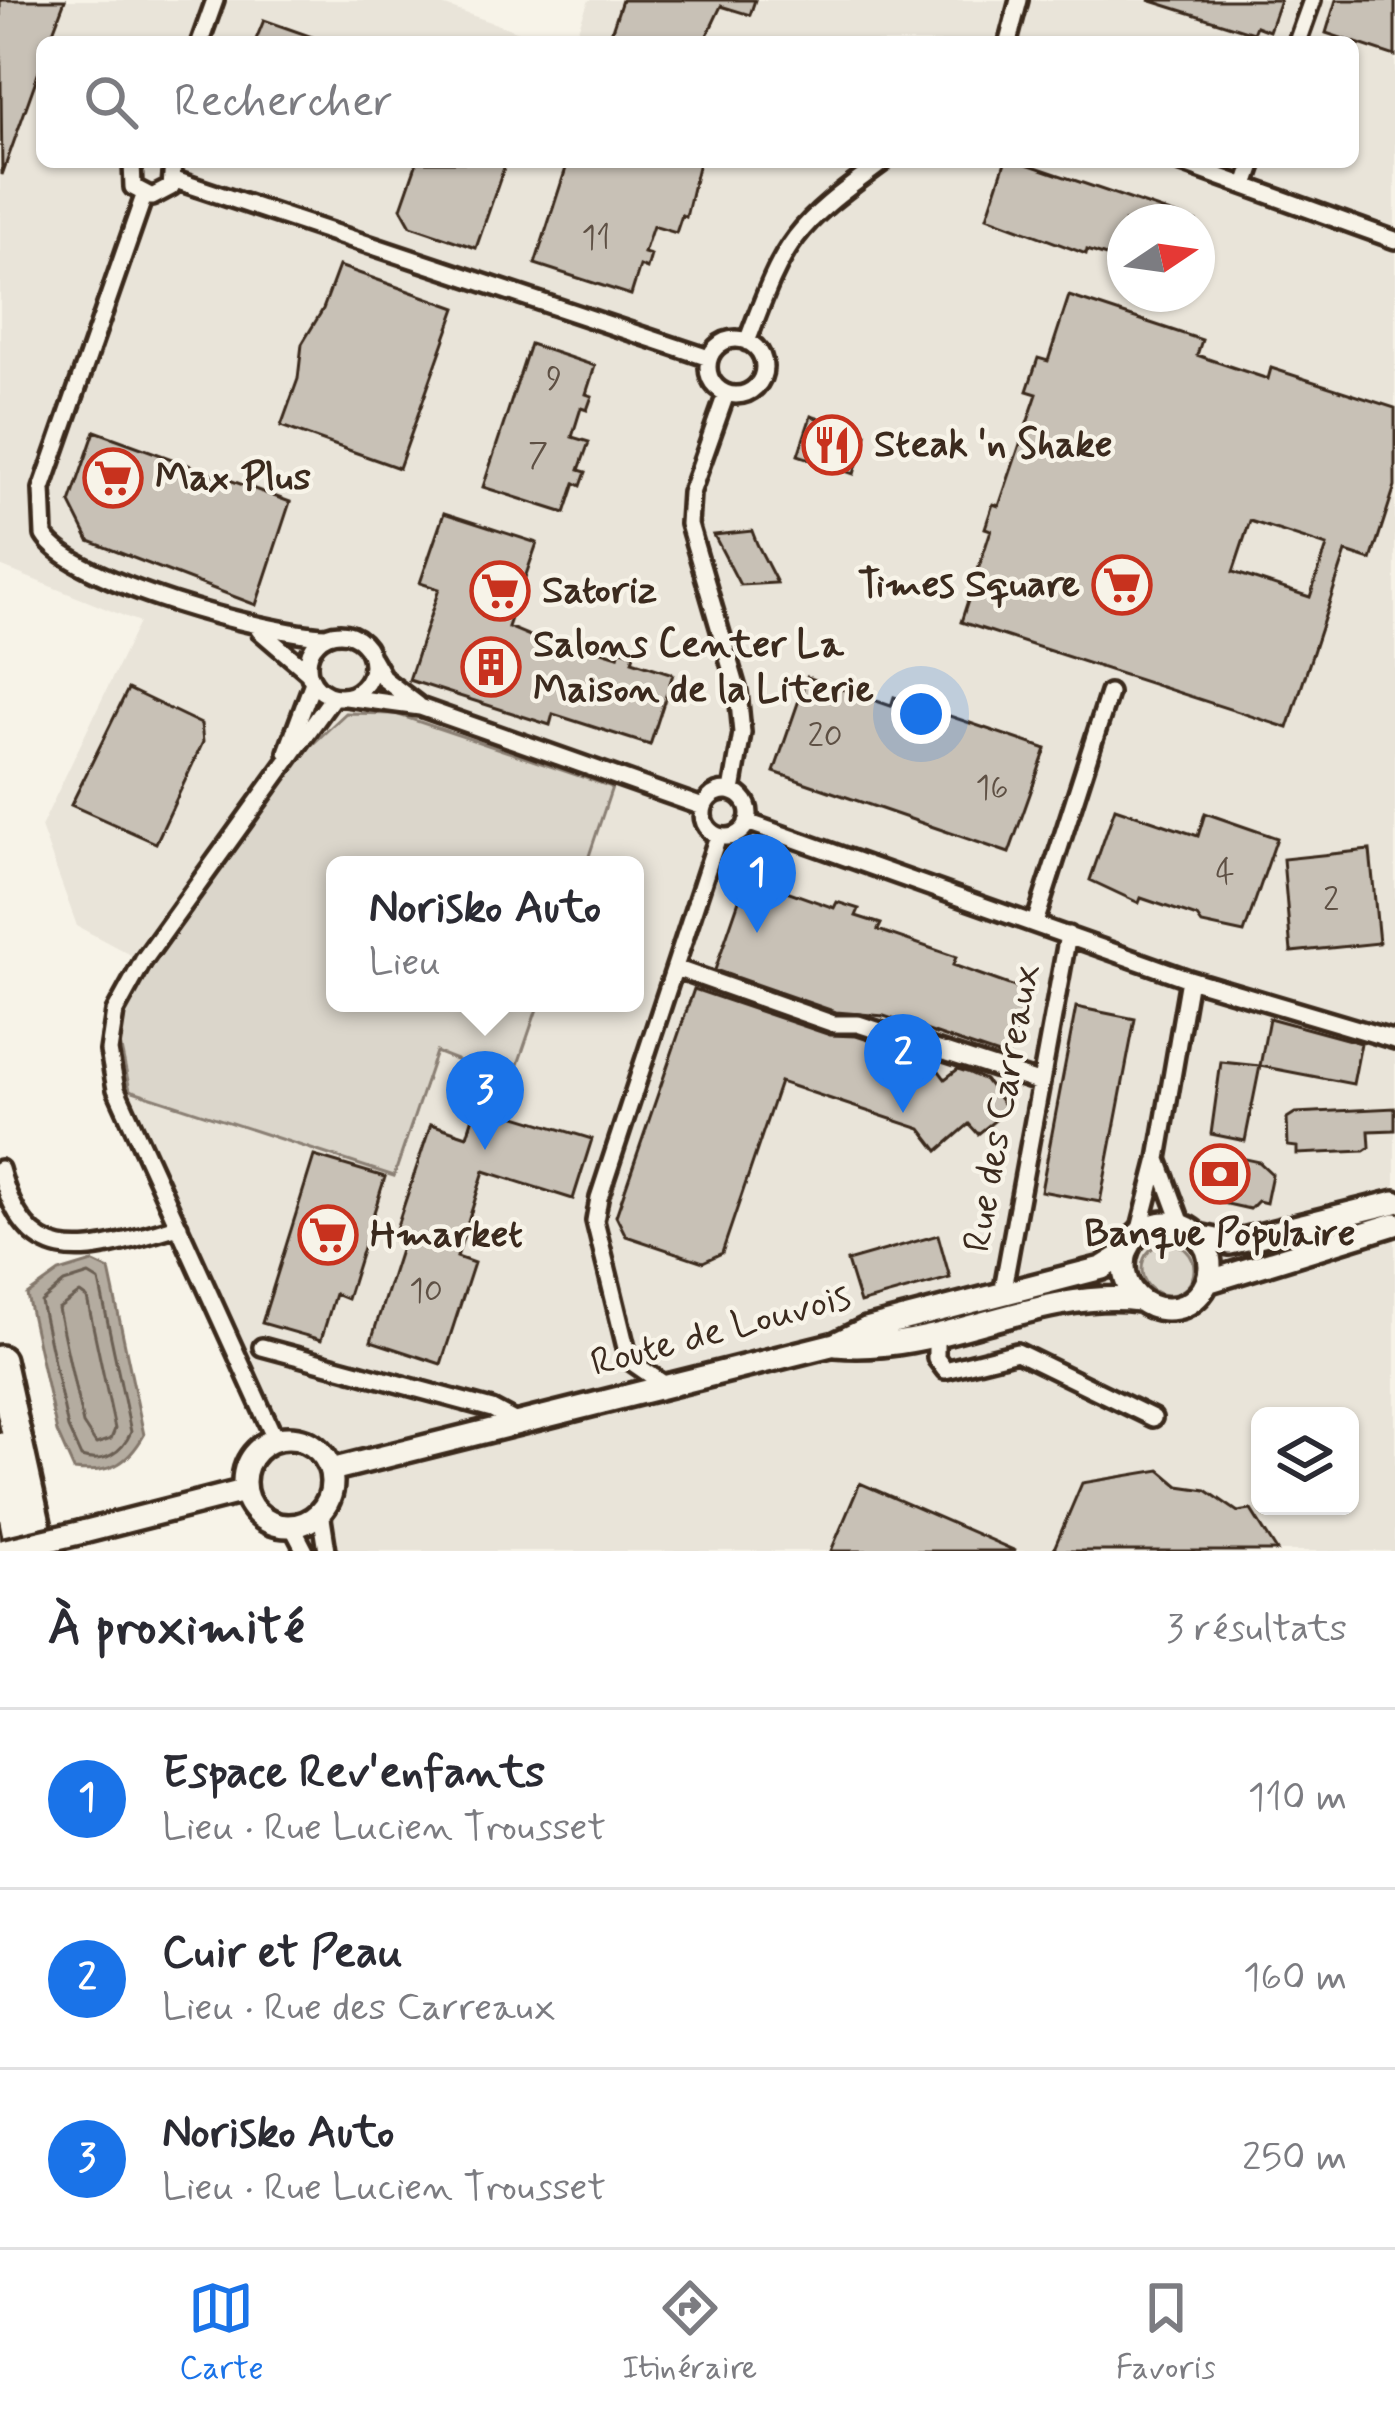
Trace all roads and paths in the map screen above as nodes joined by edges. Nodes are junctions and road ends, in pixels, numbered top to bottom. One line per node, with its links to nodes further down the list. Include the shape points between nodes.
1 (215, 0): 4 (street)
2 (1019, 0): 5 (street)
3 (1312, 0): 6 (street)
4 (202, 36)
5 (1010, 36)
6 (1299, 36)
7 (131, 168): 14 (street, via 130,180)
8 (173, 168): 12 (street)
9 (875, 168): 16 (street, via 790,239)
10 (1196, 168): 13 (street)
11 (1252, 168): 13 (street)
12 (175, 181): 14 (street, via 160,196); 17 (street)
13 (1246, 185): 15 (street)
14 (144, 196): 19 (street, via 42,489 40,521 51,547 76,565)
15 (1395, 240)
16 (747, 341): 17 (street, via 718,345); 18 (street, via 764,363 762,377 754,389)
17 (709, 358): 18 (street, via 708,372)
18 (726, 394): 27 (street, via 691,494 689,524 738,692 742,733)
19 (256, 629): 20 (street); 22 (street)
20 (326, 636): 21 (street, via 350,635); 22 (street, via 311,651)
21 (370, 653): 24 (street, via 368,681); 25 (street, via 385,679)
22 (310, 677): 24 (street); 26 (street)
23 (1109, 693): 31 (street)
24 (340, 697): 25 (street); 26 (street)
25 (420, 706): 28 (street)
26 (280, 771): 41 (street, via 143,961 116,1012 109,1051 116,1089)
27 (732, 791): 28 (street); 29 (street, via 746,803)
28 (703, 807): 30 (street, via 706,826)
29 (747, 822): 30 (street, via 737,834); 31 (street)
30 (718, 836): 33 (street)
31 (1035, 923): 32 (street)
32 (1068, 935): 34 (street); 36 (street, Rue des Carreaux)
33 (675, 968): 36 (street); 53 (street, via 596,1221 629,1360)
34 (1189, 979): 35 (street); 37 (street)
35 (1395, 1040)
36 (1041, 1083): 47 (street, Rue des Carreaux)
37 (1158, 1159): 42 (street); 45 (street)
38 (0, 1168): 41 (street, via 10,1208 38,1241 83,1253)
39 (1395, 1202): 42 (main road, via 1230,1243)
40 (1395, 1224): 43 (main road)
41 (179, 1226): 56 (street)
42 (1191, 1231): 45 (main road, via 1160,1224); 46 (main road, via 1209,1258)
43 (1363, 1232): 44 (main road); 46 (main road)
44 (1395, 1238)
45 (1132, 1243): 47 (main road, Route de Louvois, via 1102,1268); 48 (main road, via 1125,1278)
46 (1207, 1282): 48 (main road, via 1177,1309)
47 (1003, 1294): 50 (main road, Route de Louvois, via 866,1329)
48 (1139, 1300): 49 (main road, via 1070,1304)
49 (936, 1334): 50 (main road, via 872,1348); 54 (street, via 945,1370 1017,1352)
50 (835, 1345): 53 (main road, Route de Louvois)
51 (262, 1347): 55 (street, via 492,1408)
52 (0, 1360): 64 (highway)
53 (665, 1385): 55 (main road, Route de Louvois)
54 (1153, 1418)
55 (518, 1423): 58 (main road, Route de Louvois)
56 (275, 1439): 58 (main road, via 315,1447); 59 (main road, via 253,1454)
57 (0, 1447): 63 (highway)
58 (331, 1470): 60 (main road)
59 (244, 1491): 61 (main road, via 267,1522); 62 (main road, bridge)
60 (321, 1512): 61 (main road); 66 (street)
61 (292, 1526): 65 (street)
62 (2, 1551)
63 (20, 1551)
64 (41, 1551)
65 (305, 1551)
66 (326, 1551)

